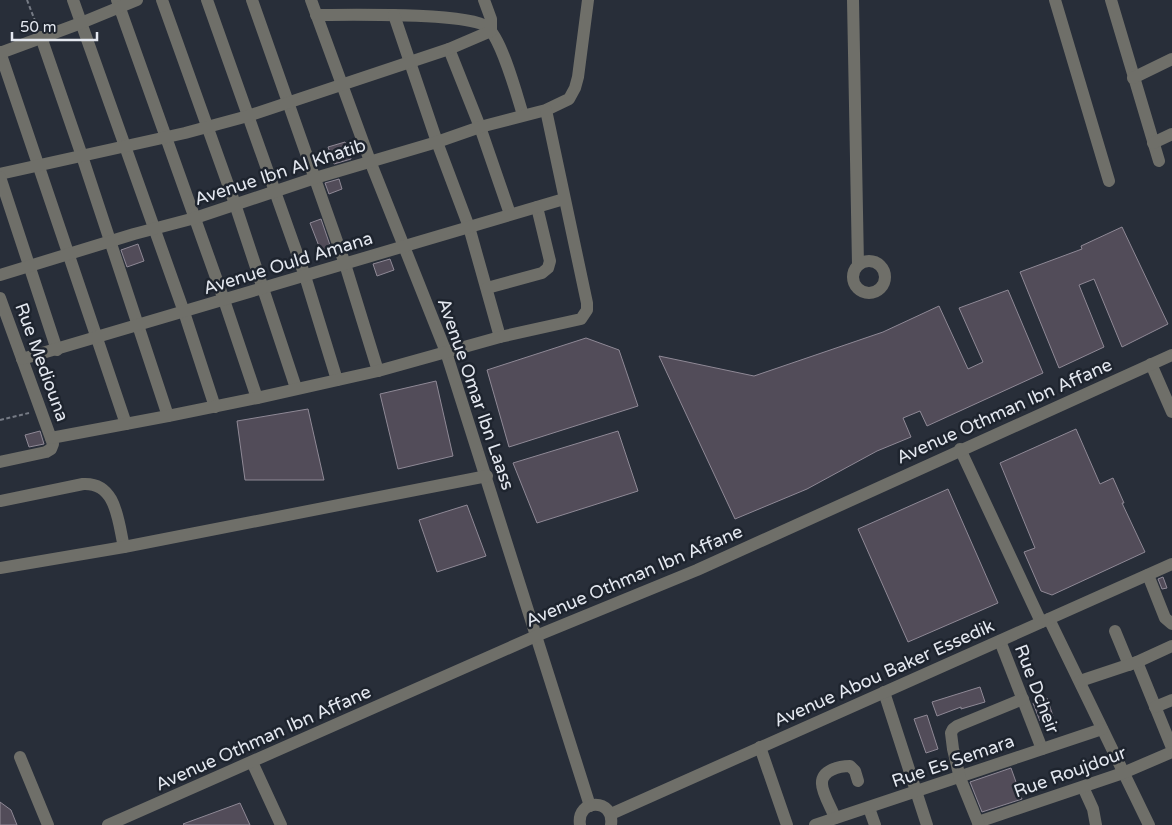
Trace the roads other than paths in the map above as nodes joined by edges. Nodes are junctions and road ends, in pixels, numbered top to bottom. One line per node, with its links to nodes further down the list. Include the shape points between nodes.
1 (74, 0): 15 (street)
2 (137, 0): 12 (street)
3 (162, 0): 28 (street)
4 (207, 0): 27 (street)
5 (252, 0): 24 (street)
6 (311, 0): 13 (street, Avenue Omar Ibn Laass)
7 (484, 0): 16 (street, via 491,19)
8 (588, 0): 25 (street, Avenue Ibn Al Khatib, via 575,88 569,99)
9 (853, 0): 54 (street)
10 (1055, 0): 41 (street)
11 (1111, 0): 22 (street)
12 (118, 3): 15 (street); 31 (street)
13 (316, 15): 14 (street); 23 (street, Avenue Omar Ibn Laass)
14 (394, 15): 16 (street, via 461,20 483,24); 21 (street)
15 (81, 23): 17 (street); 34 (street)
16 (491, 31): 18 (street); 26 (street, via 507,64)
17 (41, 37): 19 (street); 35 (street)
18 (449, 49): 21 (street); 29 (street)
19 (0, 53): 38 (street)
20 (1172, 59): 22 (street)
21 (409, 62): 23 (street); 32 (street)
22 (1133, 78): 33 (street)
23 (341, 85): 24 (street); 36 (street, Avenue Omar Ibn Laass)
24 (288, 103): 27 (street); 40 (street)
25 (546, 110): 26 (street, Avenue Ibn Al Khatib); 43 (street)
26 (523, 115): 29 (street, Avenue Ibn Al Khatib)
27 (248, 116): 28 (street); 42 (street)
28 (207, 126): 31 (street); 44 (street)
29 (480, 127): 32 (street, Avenue Ibn Al Khatib); 46 (street)
30 (1172, 134): 33 (street)
31 (166, 137): 34 (street); 47 (street)
32 (437, 142): 36 (street, Avenue Ibn Al Khatib); 48 (street)
33 (1153, 143): 37 (street)
34 (124, 146): 35 (street); 49 (street)
35 (82, 156): 38 (street); 50 (street)
36 (370, 161): 40 (street, Avenue Ibn Al Khatib); 51 (street, Avenue Omar Ibn Laass)
37 (1159, 161)
38 (40, 166): 39 (street); 52 (street)
39 (0, 175): 55 (street)
40 (315, 178): 42 (street, Avenue Ibn Al Khatib); 53 (street)
41 (1110, 181)
42 (275, 191): 44 (street, Avenue Ibn Al Khatib); 57 (street)
43 (564, 198): 45 (street, Avenue Ould Amana); 64 (street, via 587,310 585,315 577,321)
44 (235, 204): 47 (street, Avenue Ibn Al Khatib); 59 (street)
45 (537, 207): 46 (street, Avenue Ould Amana); 58 (street, via 550,261 548,268 542,273)
46 (510, 214): 48 (street, Avenue Ould Amana)
47 (195, 218): 49 (street, Avenue Ibn Al Khatib); 61 (street)
48 (469, 227): 51 (street, Avenue Ould Amana); 58 (street)
49 (154, 229): 50 (street, Avenue Ibn Al Khatib); 62 (street)
50 (110, 242): 52 (street, Avenue Ibn Al Khatib); 63 (street)
51 (404, 246): 53 (street, Avenue Ould Amana); 67 (street, Avenue Omar Ibn Laass)
52 (70, 254): 55 (street, Avenue Ibn Al Khatib); 65 (street)
53 (345, 264): 57 (street, Avenue Ould Amana); 71 (street)
54 (858, 265)
55 (29, 266): 56 (street, Avenue Ibn Al Khatib); 66 (street)
56 (0, 275)
57 (305, 276): 59 (street, Avenue Ould Amana); 72 (street)
58 (487, 288): 64 (street)
59 (262, 289): 61 (street, Avenue Ould Amana); 73 (street)
60 (0, 298): 69 (street, Rue Mediouna)
61 (224, 300): 62 (street, Avenue Ould Amana); 74 (street)
62 (184, 312): 63 (street, Avenue Ould Amana); 75 (street)
63 (138, 326): 65 (street, Avenue Ould Amana); 77 (street)
64 (500, 336): 67 (street)
65 (97, 338): 66 (street, Avenue Ould Amana); 78 (street)
66 (57, 350): 69 (street, Avenue Ould Amana)
67 (446, 352): 71 (street); 82 (street, Avenue Omar Ibn Laass)
68 (1172, 355): 70 (street, Avenue Othman Ibn Affane)
69 (22, 359): 79 (street, Rue Mediouna)
70 (1151, 364): 76 (street); 80 (street, Avenue Othman Ibn Affane)
71 (378, 371): 72 (street)
72 (337, 380): 73 (street)
73 (296, 388): 74 (street)
74 (257, 398): 75 (street)
75 (215, 407): 77 (street)
76 (1172, 412)
77 (168, 416): 78 (street)
78 (126, 424): 79 (street)
79 (51, 438): 81 (street, via 49,450)
80 (960, 449): 88 (street); 91 (street, Avenue Othman Ibn Affane, via 697,570)
81 (0, 462)
82 (487, 476): 84 (street); 91 (street, Avenue Omar Ibn Laass)
83 (0, 501): 84 (street, via 95,484 112,500)
84 (124, 547): 86 (street)
85 (1172, 564): 87 (street, Avenue Abou Baker Essedik)
86 (0, 568)
87 (1148, 575): 88 (street, Avenue Abou Baker Essedik); 89 (street, via 1165,618)
88 (1044, 620): 92 (street, Avenue Abou Baker Essedik); 95 (street)
89 (1172, 623)
90 (1115, 630): 94 (street)
91 (536, 636): 105 (street, Avenue Othman Ibn Affane); 111 (street, Avenue Omar Ibn Laass)
92 (1000, 640): 96 (street, Avenue Abou Baker Essedik); 97 (street, Rue Dcheir)
93 (1172, 646): 94 (street)
94 (1133, 663): 95 (street); 99 (street)
95 (1080, 681): 100 (street)
96 (884, 692): 101 (street, Avenue Abou Baker Essedik); 110 (street)
97 (1023, 700): 102 (street, Rue Dcheir); 107 (street, via 953,728 950,738)
98 (1172, 700): 99 (street)
99 (1155, 707): 103 (street)
100 (1102, 729): 102 (street, Rue Es Semara); 106 (street)
101 (760, 747): 114 (street, Avenue Abou Baker Essedik); 120 (street)
102 (1042, 749): 107 (street, Rue Es Semara)
103 (1172, 752): 106 (street, Rue Roujdour)
104 (20, 757): 116 (street)
105 (252, 762): 117 (street, Avenue Othman Ibn Affane); 118 (street)
106 (1123, 773): 109 (street, Rue Roujdour); 125 (street)
107 (960, 778): 110 (street, Rue Es Semara); 115 (street)
108 (858, 781): 113 (street, via 850,766 832,769 824,776 821,784)
109 (1083, 787): 115 (street, Rue Roujdour); 124 (street)
110 (916, 792): 112 (street, Rue Es Semara); 123 (street)
111 (590, 806): 114 (street, via 604,807); 119 (street, via 582,812)
112 (869, 808): 113 (street, Rue Es Semara); 122 (street)
113 (835, 818): 121 (street, Rue Es Semara)
114 (611, 820)
115 (979, 824)
116 (48, 825)
117 (108, 825)
118 (281, 825)
119 (580, 825)
120 (787, 825)
121 (815, 825)
122 (875, 825)
123 (927, 825)
124 (1096, 825)
125 (1150, 825)

